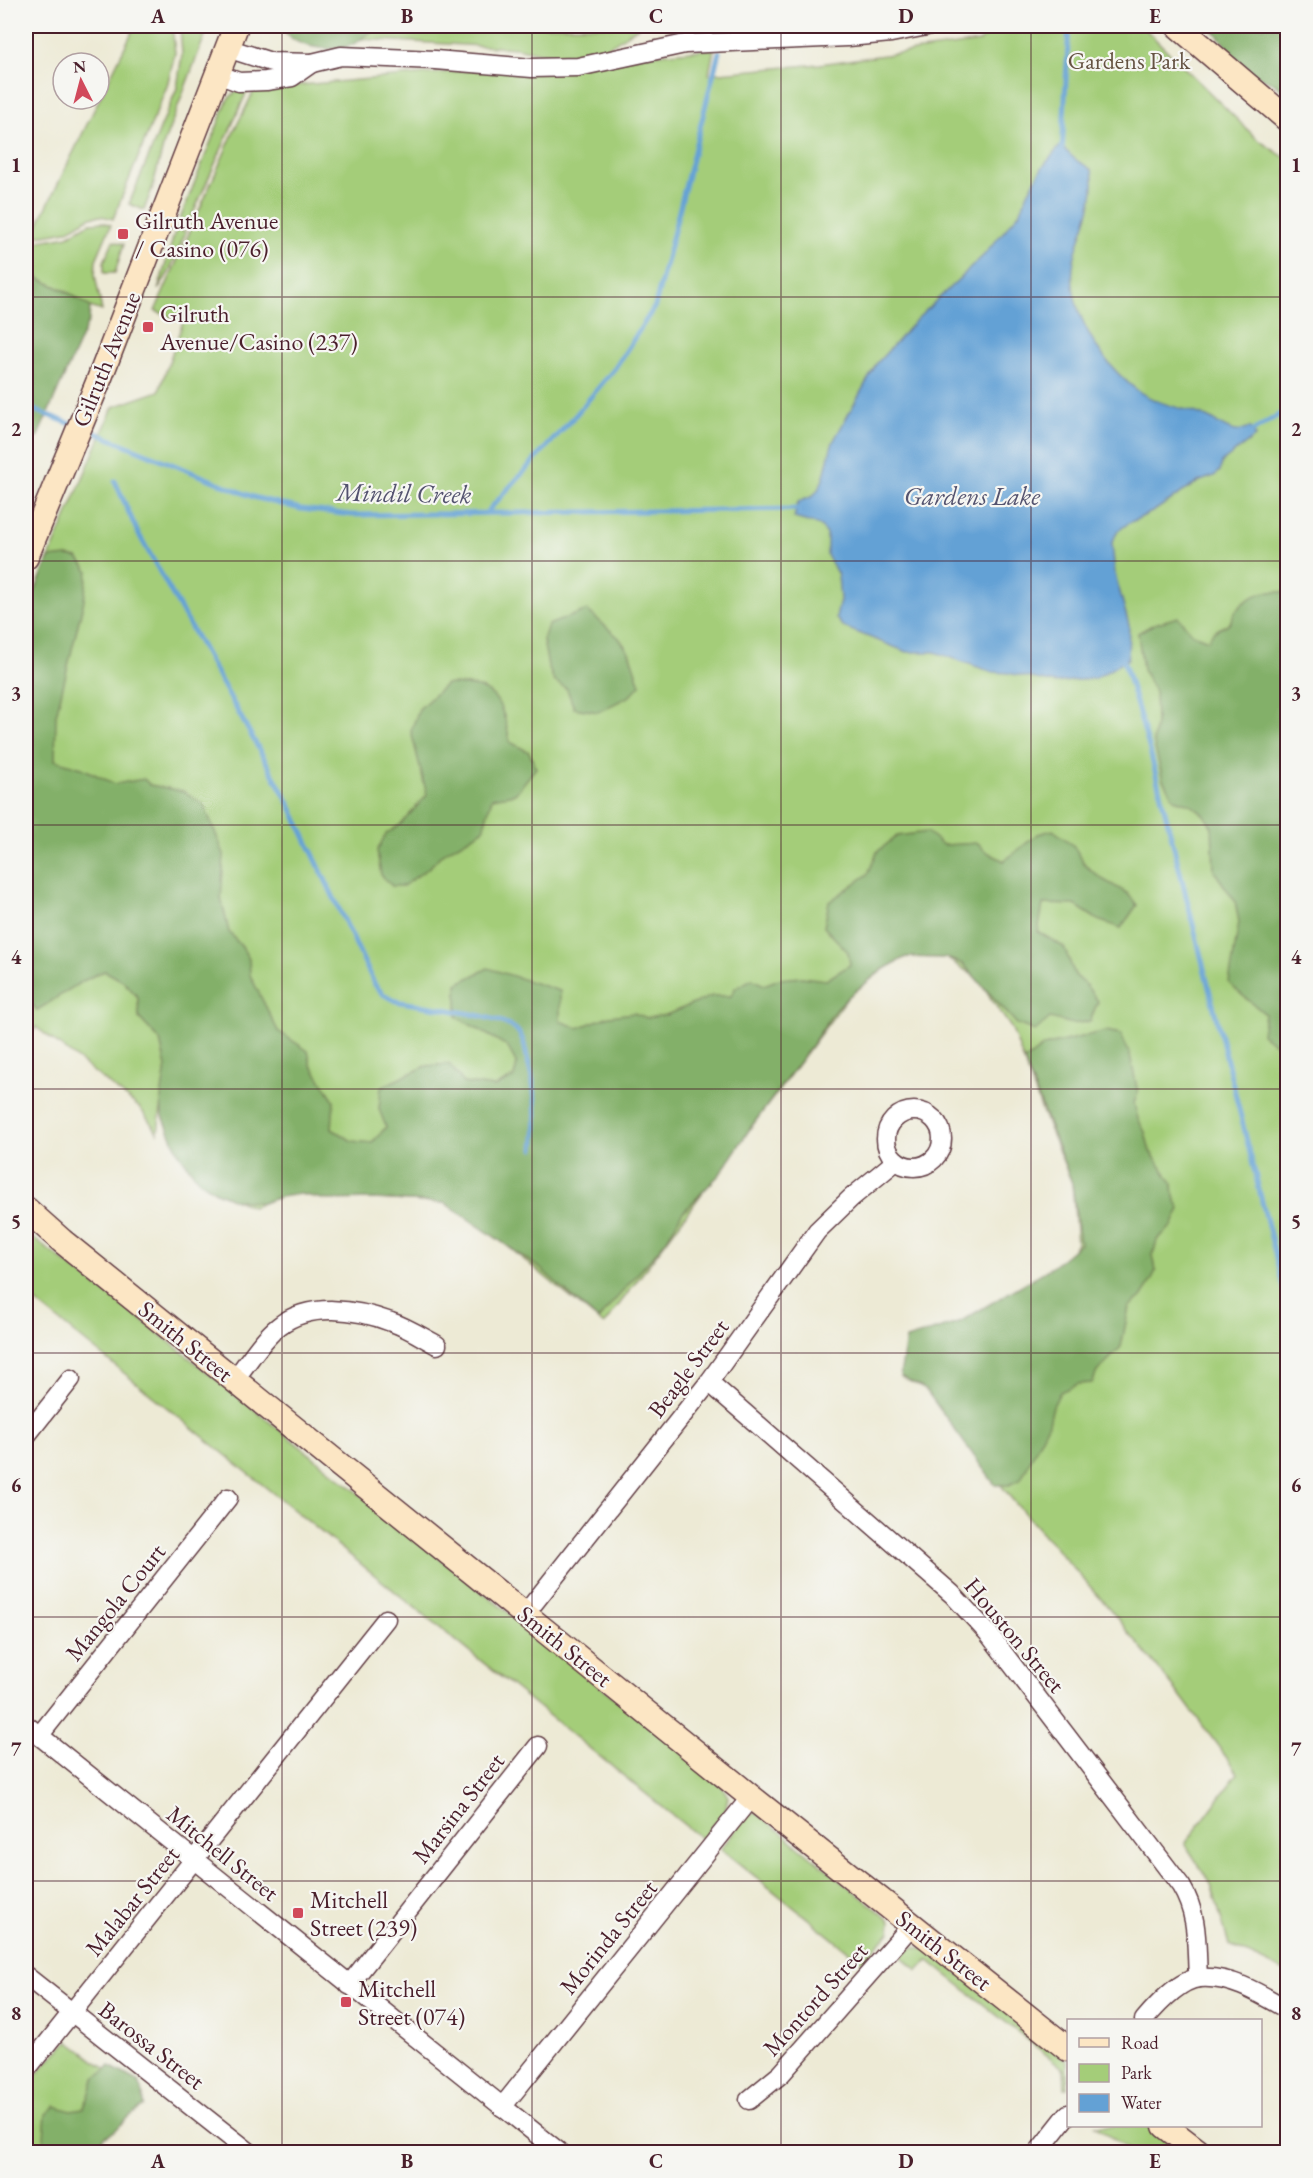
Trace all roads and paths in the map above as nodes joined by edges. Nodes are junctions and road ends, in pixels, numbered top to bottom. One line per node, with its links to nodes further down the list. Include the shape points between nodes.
1 (236, 26): 4 (street, Gilruth Avenue)
2 (927, 26): 5 (street, via 848,37 685,44 578,67 532,68 341,56)
3 (1178, 26): 7 (street)
4 (227, 48): 5 (street, via 271,62); 6 (street, Gilruth Avenue)
5 (312, 63): 6 (street, via 292,77 266,81 240,82)
6 (217, 74): 8 (street, Gilruth Avenue, via 97,386)
7 (1287, 120)
8 (26, 557)
9 (896, 1161): 16 (street, Beagle Street, via 817,1231)
10 (26, 1209): 12 (street, Smith Street)
11 (26, 1220): 12 (street, Smith Street)
12 (62, 1241): 15 (street, Smith Street)
13 (437, 1345): 15 (street, via 391,1322 345,1312 314,1311 278,1327)
14 (71, 1379): 17 (street)
15 (234, 1380): 19 (street, Smith Street)
16 (709, 1382): 19 (street, Beagle Street); 27 (street, Houston Street, via 952,1594 988,1634 1181,1886 1195,1918)
17 (26, 1436)
18 (228, 1498): 21 (street, Mangola Court)
19 (526, 1613): 23 (street, Smith Street)
20 (386, 1619): 24 (street, Malabar Street)
21 (32, 1730): 24 (street, Mitchell Street)
22 (538, 1746): 28 (street, Marsina Street)
23 (751, 1797): 25 (street, Smith Street); 35 (street, Morinda Street)
24 (194, 1861): 28 (street, Mitchell Street); 30 (street, Malabar Street)
25 (912, 1925): 32 (street, Smith Street); 34 (street, Montord Street, via 781,2074)
26 (26, 1976): 30 (street, Barossa Street)
27 (1198, 1978): 29 (street, via 1227,1981 1255,1991); 31 (street, via 1168,1995)
28 (349, 1985): 35 (street, Mitchell Street)
29 (1287, 2010)
30 (72, 2012): 33 (street, Malabar Street); 38 (street, Barossa Street)
31 (1145, 2019)
32 (1067, 2048)
33 (26, 2070)
34 (749, 2100)
35 (502, 2107): 39 (street, Mitchell Street)
36 (1067, 2115): 40 (street)
37 (1166, 2127): 41 (street)
38 (249, 2152)
39 (559, 2152)
40 (1038, 2152)
41 (1199, 2152)

